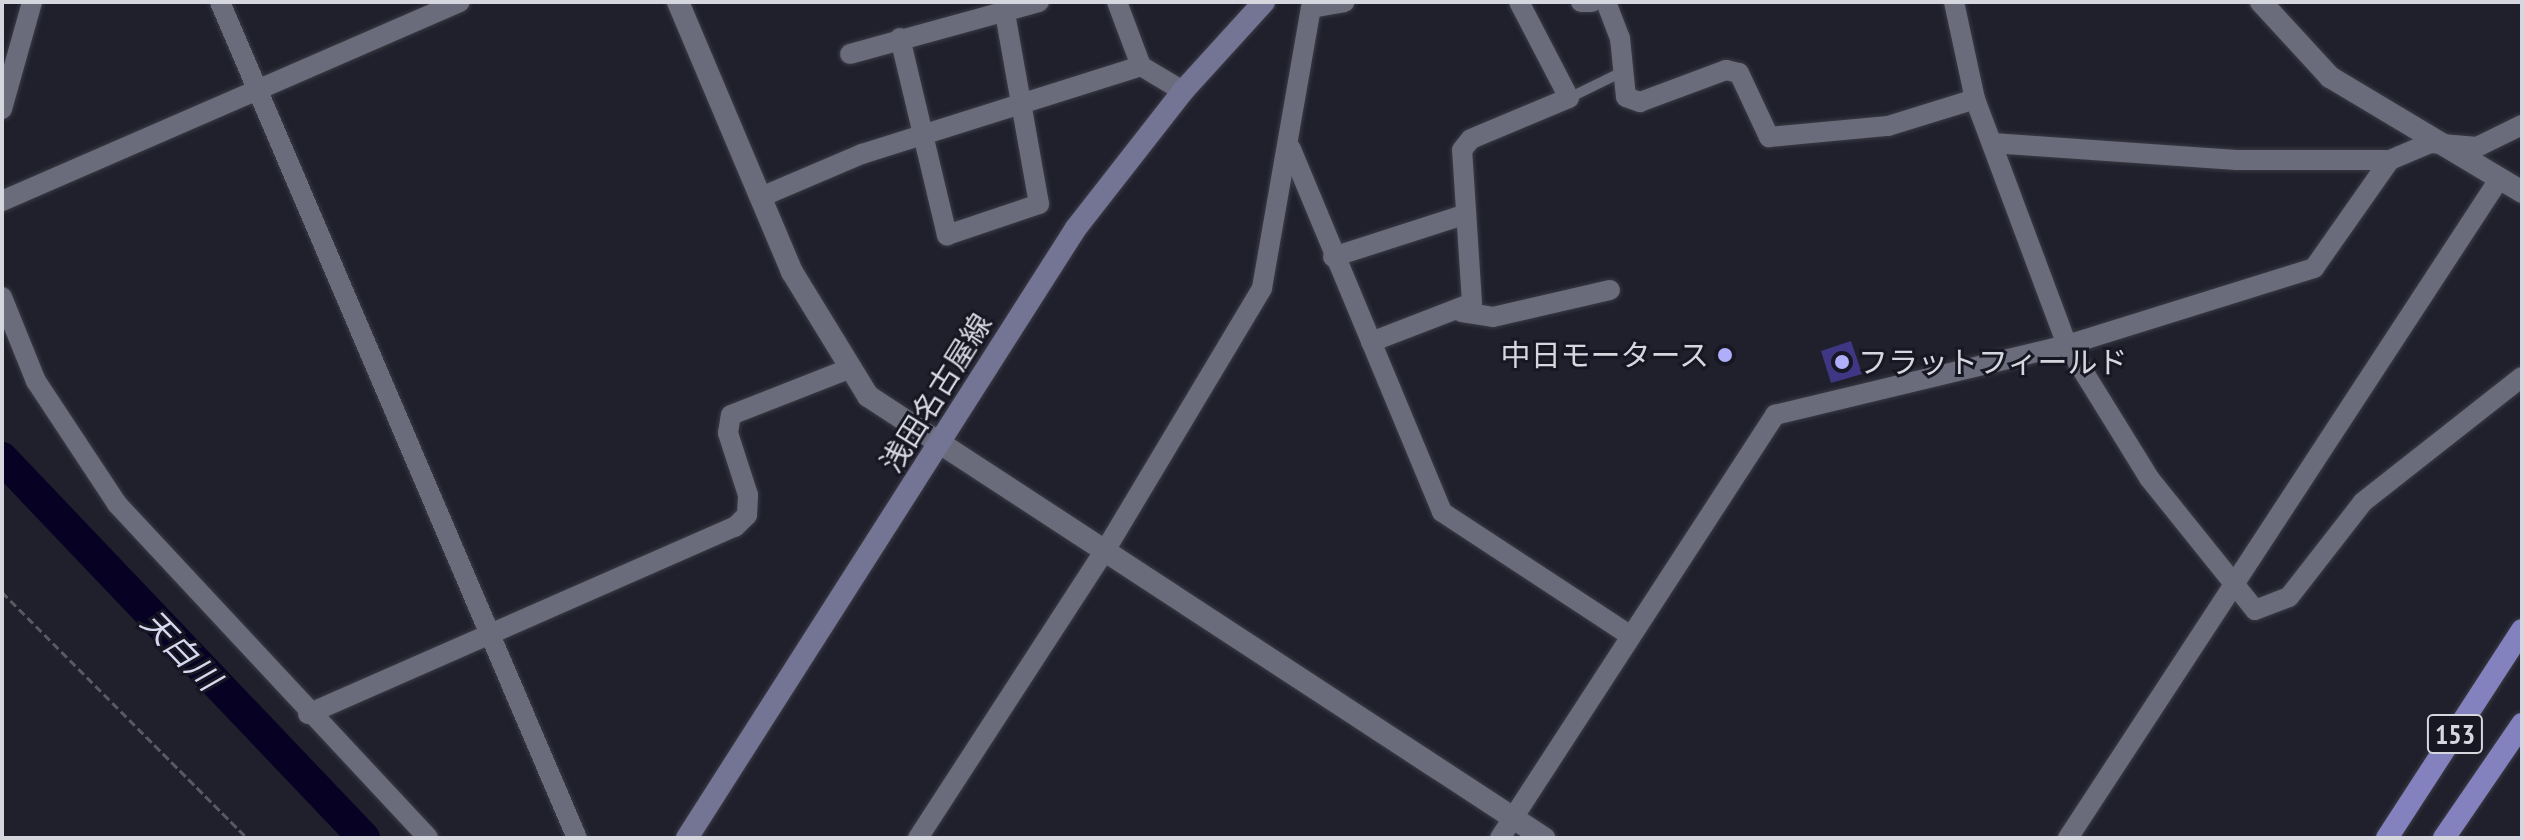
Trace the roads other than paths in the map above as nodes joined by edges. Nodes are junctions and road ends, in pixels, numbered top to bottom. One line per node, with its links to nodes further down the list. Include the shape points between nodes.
1 (32, 2): 26 (street)
2 (220, 2): 21 (street)
3 (460, 2): 21 (street)
4 (678, 2): 35 (street)
5 (1039, 2): 16 (street)
6 (1117, 2): 19 (street)
7 (1264, 2): 22 (main road, 浅田名古屋線)
8 (1344, 2): 15 (street)
9 (1519, 2): 23 (street)
10 (1581, 2): 11 (street)
11 (1592, 2)
12 (1606, 2): 20 (street)
13 (1954, 2): 24 (street)
14 (2261, 2): 30 (street, via 2330,77)
15 (1307, 5): 31 (street)
16 (1004, 8): 17 (street); 25 (street)
17 (900, 38): 18 (street); 28 (street)
18 (850, 54)
19 (1141, 66): 22 (street); 25 (street)
20 (1622, 72): 23 (lane); 24 (street, via 1626,97 1640,102 1726,70 1739,73 1769,137 1888,126)
21 (258, 86): 36 (street); 50 (street)
22 (1183, 91): 46 (main road, 浅田名古屋線, via 1076,228)
23 (1569, 98): 37 (street, via 1471,139 1462,150)
24 (1975, 99): 29 (street)
25 (1027, 105): 28 (street); 28 (street, via 1039,204 947,235)
26 (2, 109)
27 (2522, 125): 30 (street, via 2477,147)
28 (925, 136): 35 (street)
29 (1992, 143): 32 (street, via 2236,160); 43 (street)
30 (2430, 143): 32 (street); 33 (street)
31 (1291, 149): 38 (street); 47 (street, via 1262,288)
32 (2390, 160): 43 (street, via 2314,268)
33 (2498, 181): 34 (street); 48 (street)
34 (2522, 192)
35 (761, 197): 44 (street)
36 (2, 201)
37 (1463, 215): 38 (street); 41 (street, via 1472,303)
38 (1333, 257): 42 (street)
39 (1610, 290): 41 (street, via 1493,317)
40 (2, 297): 52 (street, via 36,381 117,504)
41 (1462, 312): 42 (street, via 1422,317)
42 (1371, 342): 51 (street, via 1442,512)
43 (2067, 345): 48 (street, via 2149,478); 51 (street, via 1775,415)
44 (846, 370): 46 (street, via 868,396); 50 (street, via 731,415 728,433 748,495 747,515 735,527)
45 (2522, 377): 48 (street, via 2363,502 2289,597 2255,610)
46 (939, 444): 47 (street); 57 (main road, 浅田名古屋線)
47 (1106, 549): 54 (street); 58 (street)
48 (2238, 583): 61 (street)
49 (2522, 630): 62 (highway, 153)
50 (488, 632): 52 (street); 56 (street)
51 (1629, 635): 54 (street)
52 (308, 714): 55 (street)
53 (2522, 724): 63 (highway, 153)
54 (1513, 818): 59 (street); 60 (street)
55 (428, 838)
56 (577, 838)
57 (687, 838)
58 (918, 838)
59 (1500, 838)
60 (1544, 838)
61 (2068, 838)
62 (2387, 838)
63 (2444, 838)

